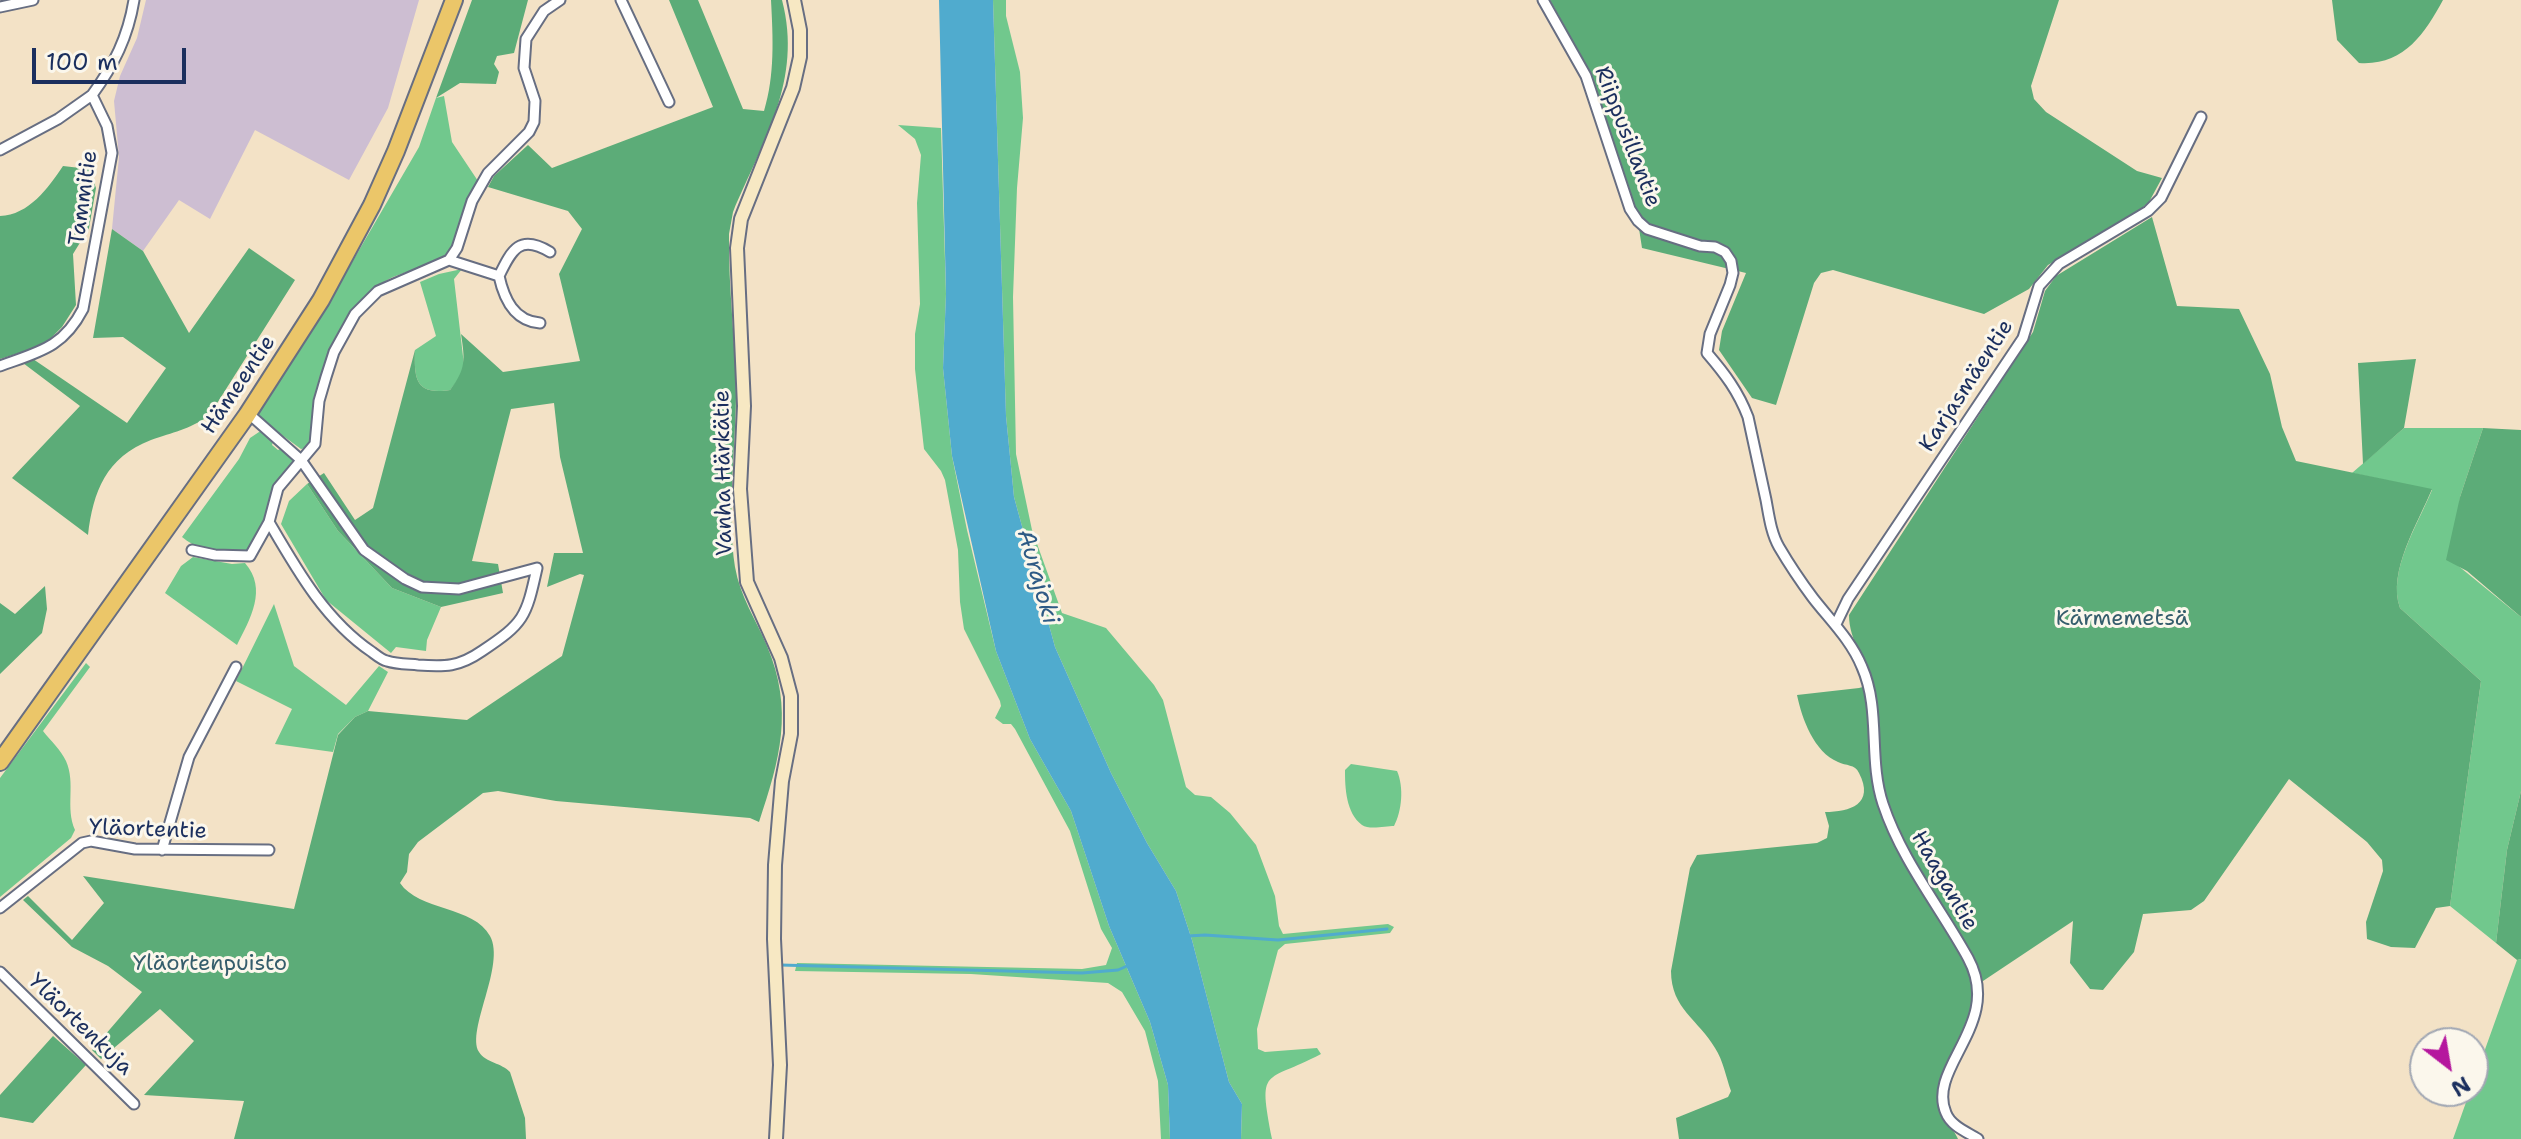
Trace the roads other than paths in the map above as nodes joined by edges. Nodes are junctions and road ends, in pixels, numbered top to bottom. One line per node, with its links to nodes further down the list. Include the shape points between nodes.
1 (33, 0): 8 (street)
2 (134, 0): 9 (street, via 119,54)
3 (454, 0): 18 (highway, Hämeentie, via 372,205 321,300)
4 (560, 0): 14 (street, via 544,11 526,39 524,68 535,101 534,122 488,173)
5 (621, 0): 10 (street)
6 (794, 0): 30 (street, Vanha Härkätie, via 800,57 793,88 741,219 737,248 744,406 740,489 747,582 781,658 791,696 775,865 780,1065)
7 (1543, 0): 22 (street, Riippusillantie, via 1586,76 1638,221 1647,229 1715,247 1731,261 1730,285 1707,353 1732,382 1748,417 1777,544)
8 (0, 7)
9 (92, 95): 12 (street); 17 (street, Tammitie, via 107,126 112,153 83,309 63,339)
10 (669, 102)
11 (2201, 117): 22 (street, Karjasmäentie, via 2161,198 2046,275 2023,338)
12 (0, 150)
13 (550, 252): 15 (street, via 529,243 518,246)
14 (449, 260): 15 (street); 19 (street, via 378,291 355,314 326,377 315,444)
15 (499, 276): 16 (street, via 506,299 520,318)
16 (540, 323)
17 (0, 366)
18 (248, 413): 19 (street); 24 (highway, Hämeentie)
19 (301, 460): 20 (street, via 278,488); 20 (street, via 364,550 422,587 459,589 537,568 524,615 513,630 466,662 441,667 386,661 330,615)
20 (269, 522): 21 (street, via 250,556)
21 (192, 550)
22 (1836, 624): 31 (street, Haagantie, via 1862,666 1872,698 1875,773 1883,806 1915,874 1978,978 1975,1020 1947,1078 1943,1099 1946,1114 1957,1127)
23 (236, 667): 25 (street, via 189,757)
24 (0, 762)
25 (162, 850): 26 (street, Yläortentie); 27 (street, Yläortentie, via 82,843)
26 (269, 850)
27 (0, 908)
28 (0, 972): 29 (street, Yläortenkuja)
29 (134, 1104)
30 (776, 1139)
31 (1978, 1139)

